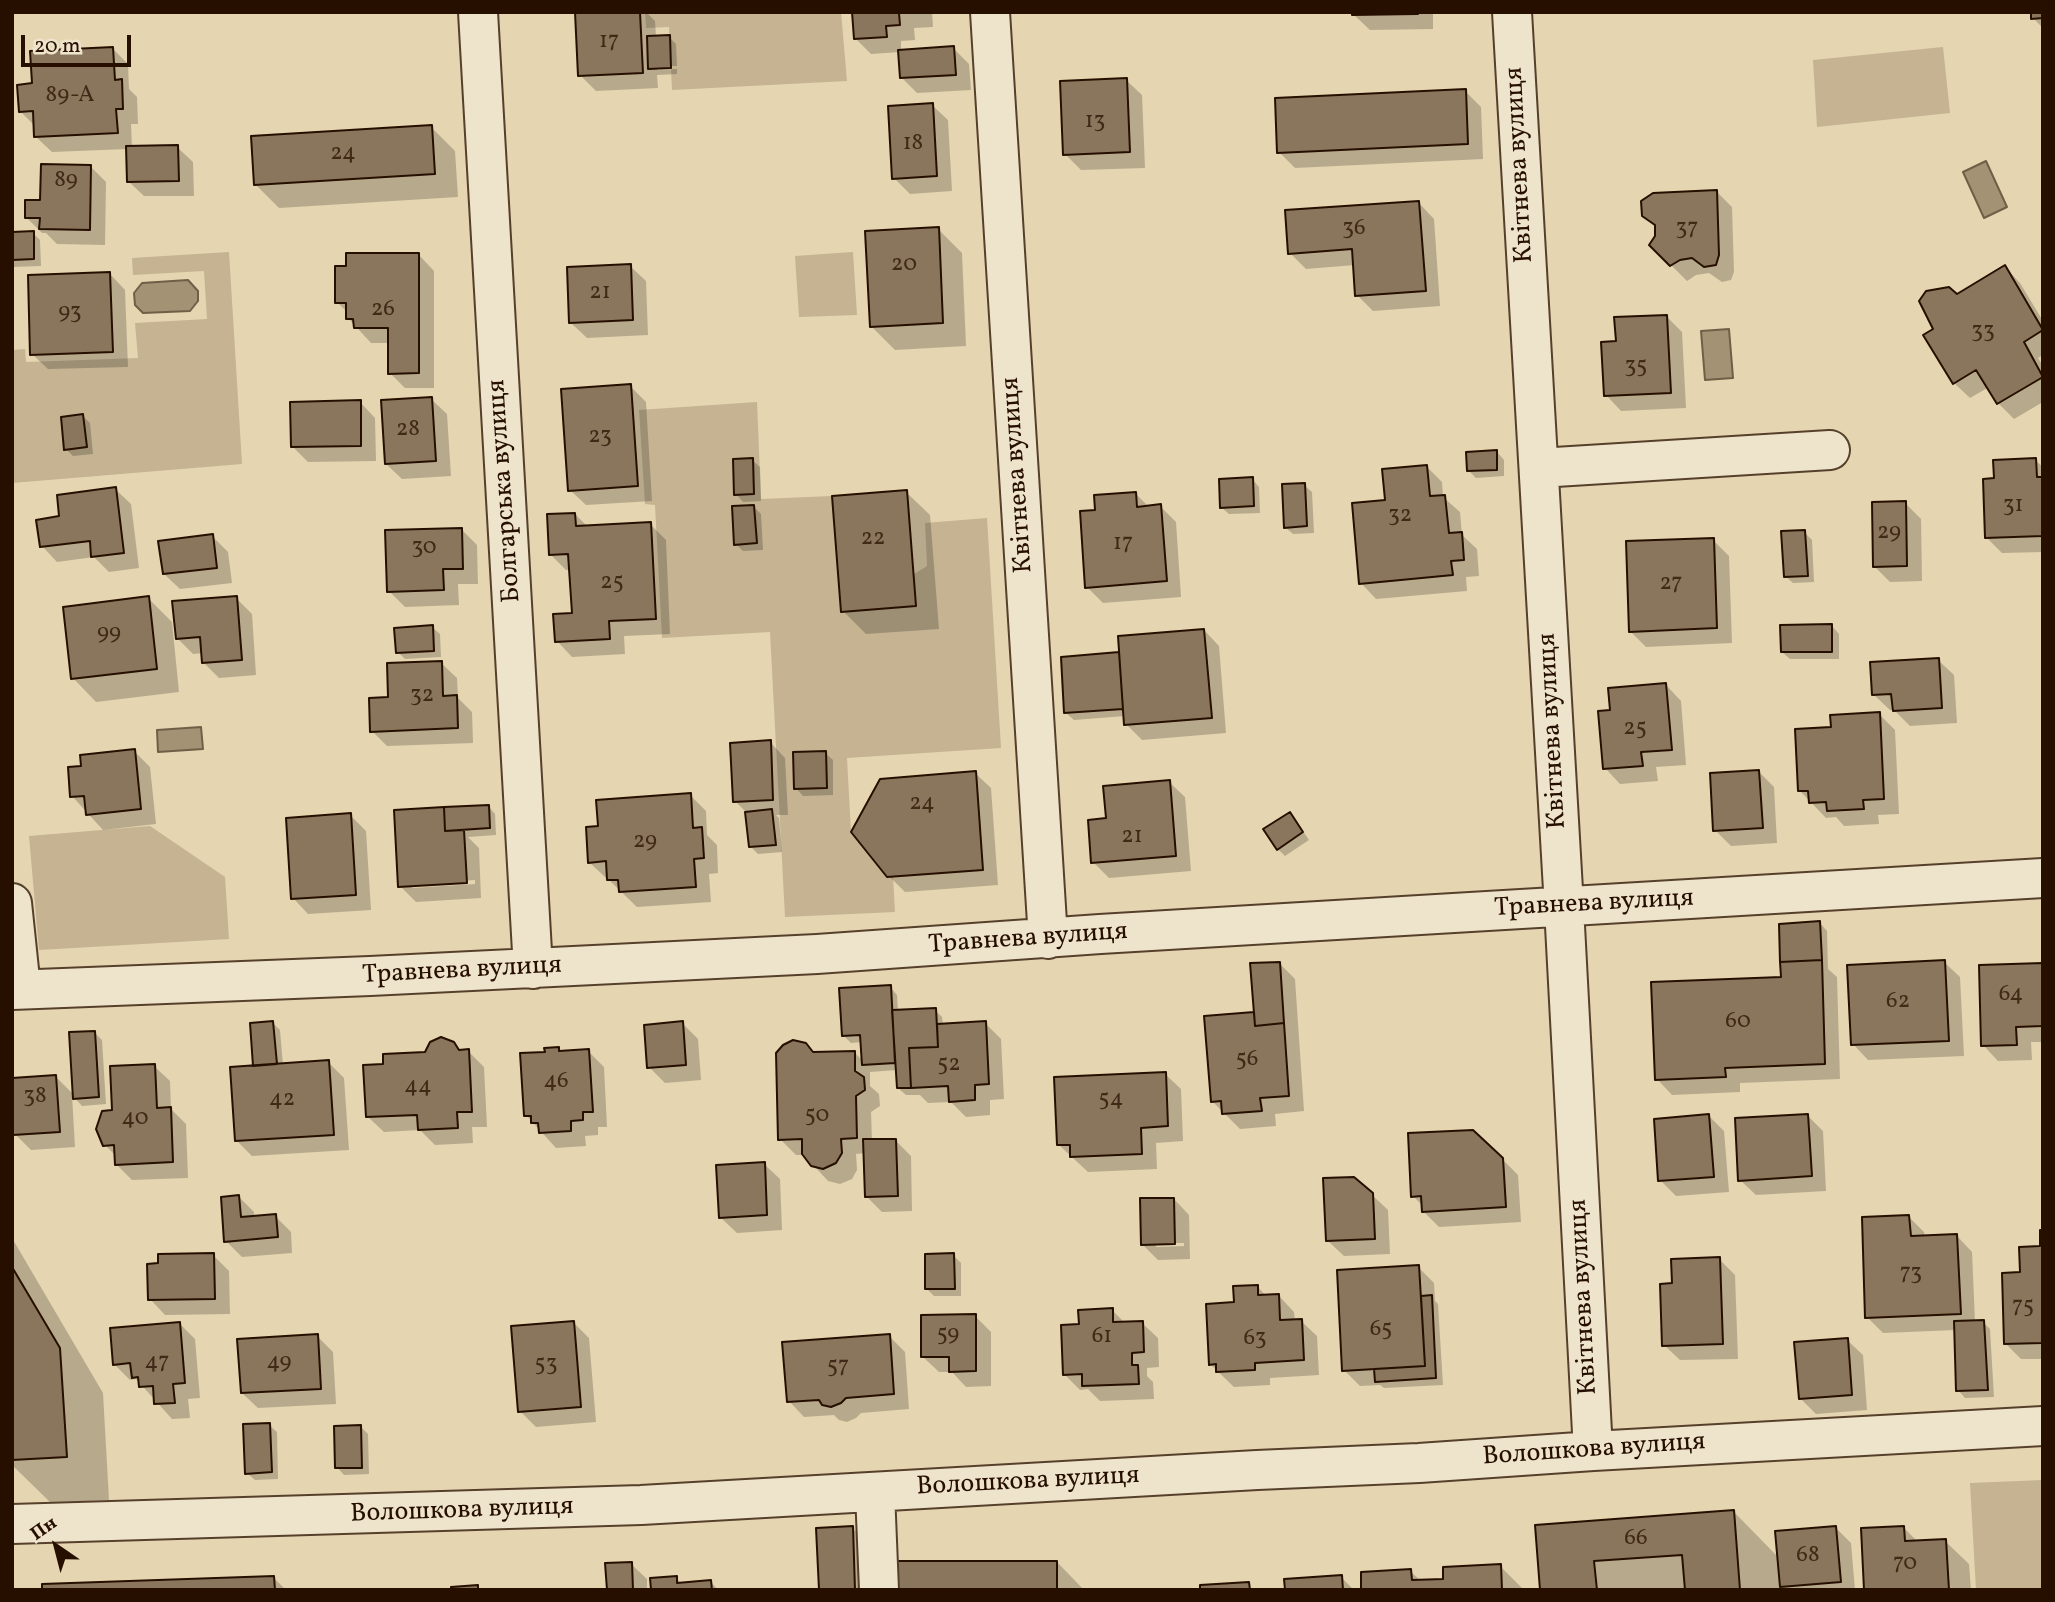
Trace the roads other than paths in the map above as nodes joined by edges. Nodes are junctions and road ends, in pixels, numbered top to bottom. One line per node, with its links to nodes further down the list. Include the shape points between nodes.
1 (478, 12): 10 (street, Болгарська вулиця)
2 (990, 12): 9 (street, Квітнева вулиця)
3 (1512, 12): 5 (street, Квітнева вулиця)
4 (1829, 450): 5 (street)
5 (1539, 468): 8 (street, Квітнева вулиця)
6 (2043, 878): 8 (street, Травнева вулиця)
7 (12, 903): 11 (street)
8 (1564, 907): 9 (street, Травнева вулиця); 13 (street, Квітнева вулиця)
9 (1048, 939): 10 (street, Травнева вулиця)
10 (533, 969): 11 (street, Травнева вулиця)
11 (17, 989)
12 (2043, 1426): 13 (street, Волошкова вулиця)
13 (1593, 1451): 14 (street, Волошкова вулиця)
14 (875, 1492): 15 (street, Волошкова вулиця, via 618,1506); 16 (street)
15 (12, 1524)
16 (879, 1590)

